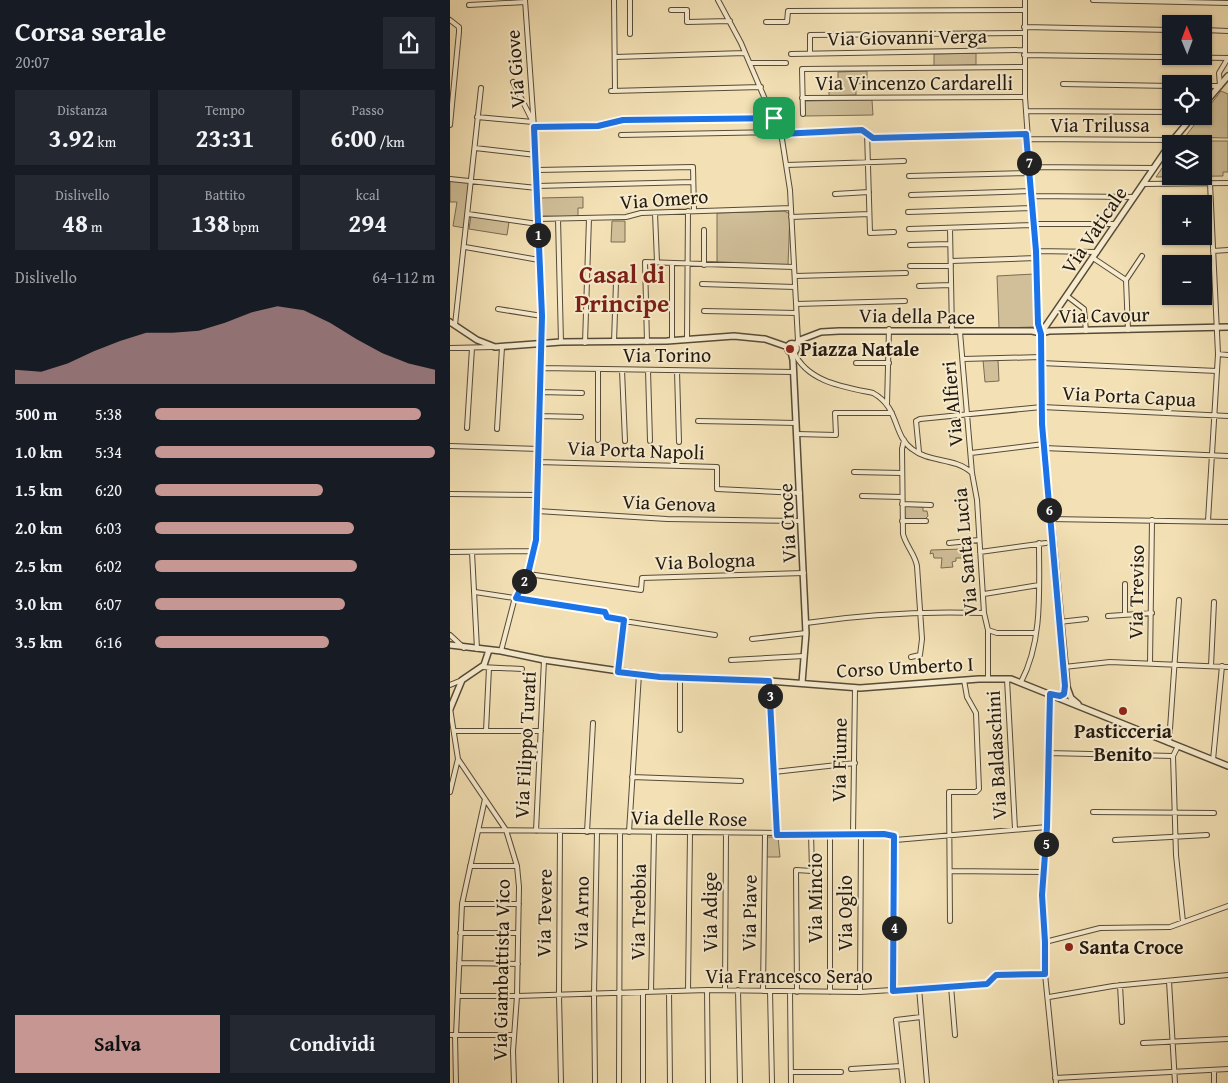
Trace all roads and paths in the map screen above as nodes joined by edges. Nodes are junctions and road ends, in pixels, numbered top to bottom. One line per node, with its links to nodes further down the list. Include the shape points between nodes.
1 (614, 0): 24 (street)
2 (630, 0): 19 (street)
3 (718, 0): 12 (street)
4 (1025, 0): 10 (street)
5 (1093, 0): 7 (street)
6 (525, 1): 8 (street); 45 (street, Via Giove)
7 (1228, 3)
8 (469, 5)
9 (671, 10): 12 (street, via 687,10 688,22)
10 (1024, 10): 13 (street, via 788,11 787,22); 14 (street)
11 (450, 20): 46 (street, via 459,27)
12 (730, 21): 20 (street)
13 (766, 22)
14 (1024, 27): 15 (street); 18 (street)
15 (1162, 30)
16 (1212, 30): 17 (street)
17 (1228, 31)
18 (1024, 33): 21 (street, via 810,35); 22 (street)
19 (630, 34)
20 (746, 53): 24 (street); 26 (street)
21 (810, 53): 22 (street, Via Giovanni Verga); 23 (street, Via Giovanni Verga)
22 (1024, 53): 25 (street, Via Giovanni Verga); 28 (street)
23 (790, 54)
24 (615, 57): 35 (street, via 613,91)
25 (1228, 58): 34 (street, via 1219,74)
26 (750, 63): 27 (street); 35 (street)
27 (786, 63)
28 (1024, 67): 38 (street); 39 (street, via 802,69)
29 (1228, 76): 34 (street)
30 (513, 82): 45 (street)
31 (1063, 84): 32 (street)
32 (1162, 86)
33 (1212, 86): 34 (street)
34 (1220, 86): 37 (street)
35 (760, 87): 44 (street)
36 (481, 88): 43 (street)
37 (1212, 95)
38 (1025, 97): 39 (street, Via Vincenzo Cardarelli); 40 (street)
39 (802, 98): 42 (street)
40 (1026, 110): 41 (street); 50 (street)
41 (1162, 112)
42 (802, 114)
43 (477, 116): 45 (street); 55 (street)
44 (774, 118): 45 (street, via 623,120 598,126); 49 (street)
45 (534, 124): 56 (street, Via Giove)
46 (450, 125)
47 (1186, 125): 52 (street, Via Vaticale)
48 (867, 132): 49 (street); 50 (street, via 873,138); 59 (street)
49 (780, 133): 51 (street); 60 (street)
50 (1026, 134): 53 (street)
51 (621, 135)
52 (1177, 135)
53 (1027, 139): 54 (street, Via Trilussa); 61 (street)
54 (1162, 140)
55 (475, 148): 56 (street); 67 (street)
56 (536, 156): 63 (street, Via Giove)
57 (1162, 156): 62 (street, Via Vaticale)
58 (904, 160): 59 (street)
59 (868, 162): 60 (street); 76 (street)
60 (787, 165): 81 (street)
61 (1029, 167): 62 (street); 64 (street)
62 (1154, 168): 71 (street, Via Vaticale)
63 (537, 170): 68 (street, via 693,167); 74 (street, Via Giove)
64 (1029, 173): 65 (street); 75 (street)
65 (909, 176)
66 (450, 179): 67 (street)
67 (472, 181): 74 (street); 87 (street)
68 (693, 182): 74 (street); 84 (street)
69 (1212, 183): 70 (street)
70 (1228, 183)
71 (1143, 184): 72 (street); 80 (street, Via Vaticale)
72 (1162, 184)
73 (1210, 185): 102 (street)
74 (537, 187): 92 (street, Via Giove)
75 (1031, 191): 78 (street); 79 (street)
76 (869, 192): 77 (street); 88 (street)
77 (835, 194)
78 (911, 195)
79 (1031, 196): 80 (street); 82 (street)
80 (1135, 197): 94 (street, Via Vaticale)
81 (791, 208): 84 (street, Via Omero); 89 (street)
82 (1032, 208): 85 (street); 93 (street)
83 (688, 211): 84 (street, Via Omero); 86 (street, Via Omero); 113 (street)
84 (694, 211)
85 (908, 212)
86 (656, 213): 91 (street, Via Omero, via 626,218); 110 (street)
87 (468, 214): 92 (street, Via Omero); 101 (street)
88 (869, 214): 89 (street); 98 (street, via 870,233)
89 (791, 217): 116 (street)
90 (558, 218): 91 (street, Via Omero); 92 (street, Via Omero); 144 (street)
91 (589, 218): 147 (street)
92 (538, 221): 109 (street, Via Giove)
93 (1034, 224): 94 (street); 95 (street); 104 (street)
94 (1116, 224): 105 (street, Via Vaticale)
95 (950, 228): 96 (street); 99 (street)
96 (909, 229)
97 (704, 230): 114 (street)
98 (894, 232)
99 (950, 244): 100 (street); 112 (street)
100 (910, 245)
101 (464, 247): 109 (street); 133 (street)
102 (1213, 250): 103 (street); 134 (street)
103 (1228, 250)
104 (1036, 251): 105 (street); 107 (street)
105 (1097, 252): 108 (street, Via Vaticale)
106 (1142, 256): 119 (street)
107 (1036, 258): 112 (street); 141 (street)
108 (1093, 258): 119 (street); 125 (street, Via Vaticale)
109 (539, 260): 131 (street, Via Giove)
110 (657, 262): 111 (street); 146 (street, via 645,262)
111 (672, 263): 113 (street); 143 (street)
112 (951, 263): 115 (street); 122 (street)
113 (688, 264): 114 (street); 142 (street)
114 (704, 265): 116 (street)
115 (910, 266)
116 (794, 267): 118 (street)
117 (906, 272): 118 (street)
118 (795, 276): 124 (street)
119 (1126, 280): 138 (street)
120 (616, 282): 145 (street)
121 (702, 284): 124 (street)
122 (951, 285): 123 (street); 139 (street)
123 (919, 286)
124 (795, 288): 127 (street)
125 (1067, 296): 137 (street, via 1084,309); 141 (street, Via Vaticale)
126 (905, 301): 127 (street)
127 (796, 304): 130 (street)
128 (498, 309): 131 (street)
129 (704, 311): 130 (street)
130 (796, 313): 148 (street)
131 (542, 316): 149 (street, Via Giove)
132 (450, 322): 133 (street)
133 (455, 325): 150 (street, via 477,340)
134 (1218, 327): 135 (street, Via Cavour); 138 (street, Via Cavour); 155 (street)
135 (1228, 327)
136 (889, 330): 139 (street, Via della Pace); 148 (street, Via della Pace, via 821,332); 160 (street)
137 (1086, 331): 138 (street, Via Cavour); 141 (street, Via Cavour)
138 (1128, 331)
139 (952, 332): 140 (street, Via della Pace)
140 (960, 332): 141 (street, Via della Pace, via 1032,331); 157 (street, Via Alfieri)
141 (1041, 334): 158 (street)
142 (687, 339): 143 (street); 154 (street, via 753,337)
143 (672, 340): 146 (street)
144 (560, 342): 147 (street); 149 (street)
145 (614, 342): 146 (street); 147 (street)
146 (646, 342)
147 (585, 343)
148 (796, 343): 154 (street, via 797,348)
149 (542, 345): 151 (street); 161 (street, Via Giove)
150 (495, 347): 151 (street); 153 (street)
151 (502, 347): 181 (street)
152 (450, 348): 153 (street)
153 (472, 348): 180 (street)
154 (791, 350): 167 (street, Via Croce); 170 (street, Via Santa Lucia, via 798,361 821,379 873,393)
155 (1218, 354): 156 (street); 166 (street)
156 (1228, 355)
157 (963, 359): 158 (street); 173 (street, Via Alfieri)
158 (1041, 360): 166 (street); 171 (street)
159 (856, 363): 160 (street)
160 (889, 363): 170 (street)
161 (540, 368): 162 (street, Via Torino); 168 (street, Via Giove)
162 (598, 369): 163 (street, Via Torino); 183 (street)
163 (622, 370): 164 (street, Via Torino); 185 (street)
164 (648, 370): 165 (street, Via Torino); 186 (street)
165 (677, 371): 167 (street, Via Torino); 187 (street)
166 (1217, 371): 174 (street)
167 (794, 372): 179 (street, Via Croce)
168 (540, 392): 169 (street); 175 (street, Via Giove)
169 (582, 393)
170 (887, 404): 172 (street, Via Santa Lucia)
171 (1042, 407): 173 (street, Via Porta Capua); 174 (street, Via Porta Capua); 189 (street)
172 (892, 413): 182 (street, via 835,413 836,435); 184 (street, Via Santa Lucia)
173 (968, 414): 191 (street, Via Porta Capua, via 916,420); 192 (street, Via Alfieri)
174 (1215, 415): 176 (street, Via Porta Capua); 193 (street)
175 (539, 416): 177 (street); 190 (street, Via Giove)
176 (1228, 416)
177 (581, 417)
178 (698, 421): 179 (street)
179 (796, 423): 182 (street, Via Croce)
180 (467, 428)
181 (498, 429)
182 (797, 434): 199 (street, Via Croce)
183 (598, 440)
184 (904, 440): 191 (street, Via Santa Lucia, via 912,450); 197 (street)
185 (625, 441)
186 (650, 442)
187 (679, 442)
188 (450, 446): 190 (street)
189 (1044, 446): 192 (street); 193 (street); 207 (street)
190 (539, 449): 195 (street, Via Giove)
191 (919, 452): 198 (street, Via Santa Lucia, via 959,464)
192 (971, 453): 198 (street, Via Alfieri)
193 (1213, 455): 194 (street); 212 (street)
194 (1228, 456)
195 (538, 462): 199 (street, Via Porta Napoli, via 716,467 717,489); 201 (street, Via Giove)
196 (854, 472): 197 (street)
197 (902, 473): 203 (street)
198 (972, 473): 214 (street, Via Santa Lucia)
199 (800, 493): 208 (street, Via Croce)
200 (450, 494): 201 (street)
201 (538, 495): 206 (street, Via Giove)
202 (862, 496): 203 (street)
203 (902, 497): 204 (street)
204 (902, 504): 205 (street); 210 (street)
205 (931, 505)
206 (537, 511): 208 (street, Via Genova, via 667,519); 218 (street, Via Giove)
207 (1050, 519): 209 (street); 238 (street)
208 (801, 520): 222 (street, Via Croce)
209 (1152, 520): 212 (street); 233 (street, Via Treviso)
210 (902, 521): 211 (street); 231 (street, via 905,545 916,560)
211 (926, 521)
212 (1208, 521): 213 (street)
213 (1228, 522)
214 (979, 540): 215 (street); 221 (street, Via Santa Lucia)
215 (949, 543)
216 (1039, 543): 217 (street); 221 (street); 225 (street)
217 (1046, 543)
218 (534, 551): 220 (street); 223 (street, Via Giove)
219 (450, 552): 220 (street)
220 (472, 552): 226 (street)
221 (980, 552): 227 (street, Via Santa Lucia)
222 (804, 572): 223 (street, Via Bologna, via 642,578 641,590); 239 (street, Via Croce)
223 (528, 574): 228 (street, Via Giove)
224 (1125, 584): 234 (street)
225 (1039, 585): 227 (street); 242 (street)
226 (475, 592): 228 (street); 248 (street)
227 (984, 594): 232 (street, Via Santa Lucia)
228 (516, 598): 237 (street, via 605,612 607,617); 250 (street, Via Giove)
229 (1178, 600): 256 (street)
230 (1214, 602): 258 (street)
231 (920, 612): 232 (street); 239 (street); 252 (street, via 920,655)
232 (984, 613): 240 (street, Via Santa Lucia)
233 (1152, 613): 234 (street); 255 (street, Via Treviso)
234 (1125, 615): 235 (street)
235 (1108, 616)
236 (1086, 619): 238 (street)
237 (624, 620): 244 (street); 264 (street)
238 (1059, 622): 257 (street)
239 (806, 623): 241 (street, Via Croce)
240 (988, 630): 242 (street); 267 (street, Via Santa Lucia)
241 (806, 633): 245 (street); 251 (street, Via Croce)
242 (1035, 633): 272 (street, via 1030,662)
243 (450, 635): 247 (street)
244 (715, 635)
245 (752, 639)
246 (450, 646): 247 (street, Corso Umberto I)
247 (464, 648): 248 (street, Corso Umberto I)
248 (476, 649): 249 (street, Corso Umberto I)
249 (488, 650): 250 (street, Corso Umberto I); 261 (street, via 486,662)
250 (501, 651): 253 (street, Corso Umberto I)
251 (804, 656): 254 (street); 273 (street, Via Croce)
252 (911, 657)
253 (544, 660): 264 (street, Corso Umberto I); 283 (street, Via Filippo Turati)
254 (731, 660)
255 (1150, 663): 256 (street); 257 (street)
256 (1174, 664): 258 (street); 284 (street)
257 (1064, 666): 276 (street, via 1065,691 1060,696); 278 (street, via 1071,698)
258 (1210, 666): 259 (street)
259 (1222, 666): 260 (street); 289 (street)
260 (1228, 666)
261 (481, 667): 262 (street); 269 (street)
262 (489, 668): 263 (street); 282 (street)
263 (522, 669)
264 (618, 672): 265 (street, Corso Umberto I)
265 (639, 674): 266 (street, Corso Umberto I); 293 (street)
266 (680, 677): 271 (street, Corso Umberto I); 280 (street)
267 (988, 678): 268 (street, Corso Umberto I); 270 (street, Corso Umberto I)
268 (1007, 679): 272 (street, Corso Umberto I); 301 (street, Via Baldaschini)
269 (462, 680): 274 (street); 277 (street)
270 (964, 680): 275 (street, Corso Umberto I); 319 (street, via 967,697 976,713 980,789 976,792 949,792)
271 (769, 681): 273 (street, Corso Umberto I); 292 (street)
272 (1021, 682): 276 (street, Corso Umberto I)
273 (802, 683): 275 (street, Corso Umberto I)
274 (450, 685)
275 (855, 688): 290 (street, Via Fiume)
276 (1053, 695): 278 (street, Corso Umberto I); 286 (street)
277 (450, 709): 288 (street)
278 (1099, 714): 284 (street, Corso Umberto I)
279 (593, 724): 306 (street)
280 (680, 730)
281 (455, 731): 282 (street)
282 (486, 731): 283 (street)
283 (541, 731): 304 (street, Via Filippo Turati)
284 (1169, 742): 285 (street, Corso Umberto I)
285 (1178, 746): 287 (street); 289 (street, Corso Umberto I)
286 (1048, 753): 287 (street); 300 (street)
287 (1173, 756): 298 (street)
288 (458, 759): 295 (street); 296 (street, Via Giambattista Vico)
289 (1213, 760): 291 (street, Corso Umberto I)
290 (855, 763): 292 (street); 316 (street, Via Fiume)
291 (1228, 766)
292 (774, 772): 318 (street)
293 (632, 777): 294 (street); 309 (street)
294 (740, 781)
295 (450, 792)
296 (485, 799): 302 (street); 303 (street, Via Giambattista Vico)
297 (1093, 812): 298 (street)
298 (1175, 812): 299 (street); 321 (street)
299 (1214, 813)
300 (1047, 827): 301 (street, Via delle Rose); 327 (street)
301 (1015, 829): 319 (street, Via delle Rose)
302 (478, 830): 303 (street, Via delle Rose); 324 (street)
303 (506, 830): 304 (street, Via delle Rose); 325 (street, Via Giambattista Vico)
304 (536, 831): 305 (street, Via delle Rose)
305 (560, 832): 306 (street, Via delle Rose); 360 (street, Via Tevere)
306 (587, 832): 307 (street, Via delle Rose)
307 (597, 832): 308 (street, Via delle Rose); 359 (street, Via Arno)
308 (620, 832): 309 (street, Via delle Rose); 358 (street)
309 (629, 832): 310 (street, Via delle Rose)
310 (654, 832): 311 (street, Via delle Rose); 353 (street, Via Trebbia)
311 (690, 833): 312 (street, Via delle Rose); 344 (street)
312 (726, 834): 313 (street, Via delle Rose); 346 (street, Via Adige)
313 (765, 834): 318 (street, Via delle Rose); 349 (street, Via Piave)
314 (811, 834): 315 (street, Via delle Rose); 318 (street, Via delle Rose); 355 (street, via 812,871 796,870)
315 (830, 834): 316 (street, Via delle Rose); 356 (street, Via Mincio)
316 (853, 834): 317 (street, Via delle Rose)
317 (861, 834): 322 (street, Via delle Rose, via 892,835); 357 (street, Via Oglio)
318 (777, 835)
319 (950, 835): 322 (street, Via delle Rose); 326 (street)
320 (1207, 835): 321 (street)
321 (1175, 836): 323 (street); 332 (street)
322 (895, 840): 351 (street)
323 (1115, 840)
324 (470, 866): 325 (street); 328 (street)
325 (517, 866): 329 (street, Via Giambattista Vico)
326 (950, 871): 327 (street); 331 (street)
327 (1044, 872): 335 (street)
328 (462, 904): 329 (street); 333 (street)
329 (518, 904): 334 (street, Via Giambattista Vico)
330 (1228, 906): 332 (street)
331 (950, 921)
332 (1183, 922): 335 (street, via 1170,927 1100,928)
333 (460, 933): 334 (street); 336 (street)
334 (518, 933): 337 (street, Via Giambattista Vico)
335 (1045, 942): 338 (street)
336 (459, 963): 337 (street); 361 (street)
337 (518, 964): 362 (street, Via Giambattista Vico)
338 (1045, 974): 341 (street, Via Francesco Serao, via 996,975 987,984); 363 (street)
339 (1228, 975): 340 (street)
340 (1169, 981): 342 (street); 370 (street)
341 (951, 986): 343 (street, Via Francesco Serao); 368 (street)
342 (1120, 986): 363 (street); 365 (street)
343 (919, 988): 351 (street, Via Francesco Serao); 364 (street)
344 (688, 990): 345 (street, Via Francesco Serao); 348 (street, Via Francesco Serao)
345 (707, 990): 346 (street, Via Francesco Serao); 387 (street)
346 (725, 990): 347 (street, Via Francesco Serao)
347 (738, 990): 349 (street, Via Francesco Serao); 388 (street)
348 (669, 991): 353 (street, Via Francesco Serao); 386 (street)
349 (763, 991): 350 (street, Via Francesco Serao)
350 (770, 991): 354 (street, Via Francesco Serao); 389 (street)
351 (893, 991): 357 (street, Via Francesco Serao)
352 (643, 992): 353 (street, Via Francesco Serao); 358 (street, Via Francesco Serao); 385 (street)
353 (651, 992)
354 (790, 992): 355 (street, Via Francesco Serao); 376 (street)
355 (797, 992): 356 (street, Via Francesco Serao)
356 (830, 992): 357 (street, Via Francesco Serao)
357 (860, 992)
358 (619, 993): 359 (street, Via Francesco Serao); 384 (street)
359 (594, 994): 360 (street, Via Francesco Serao); 383 (street, Via Arno)
360 (558, 995): 362 (street, Via Francesco Serao); 382 (street, Via Tevere)
361 (458, 996): 362 (street, Via Francesco Serao); 366 (street)
362 (517, 996): 367 (street, Via Giambattista Vico)
363 (1049, 998): 379 (street)
364 (921, 1017): 372 (street, via 896,1020); 392 (street)
365 (1122, 1022)
366 (454, 1035): 367 (street); 380 (street)
367 (514, 1035): 381 (street, Via Giambattista Vico)
368 (955, 1035)
369 (1228, 1039): 370 (street)
370 (1173, 1042): 371 (street); 378 (street)
371 (1143, 1043)
372 (901, 1066): 373 (street); 391 (street)
373 (851, 1069)
374 (1228, 1069): 375 (street)
375 (1214, 1070): 378 (street); 395 (street)
376 (791, 1072): 377 (street); 390 (street)
377 (841, 1072)
378 (1174, 1072): 379 (street); 394 (street)
379 (1056, 1078): 393 (street)
380 (456, 1083)
381 (514, 1083)
382 (561, 1083)
383 (595, 1083)
384 (619, 1083)
385 (643, 1083)
386 (670, 1083)
387 (708, 1083)
388 (740, 1083)
389 (772, 1083)
390 (792, 1083)
391 (903, 1083)
392 (927, 1083)
393 (1056, 1083)
394 (1175, 1083)
395 (1214, 1083)

